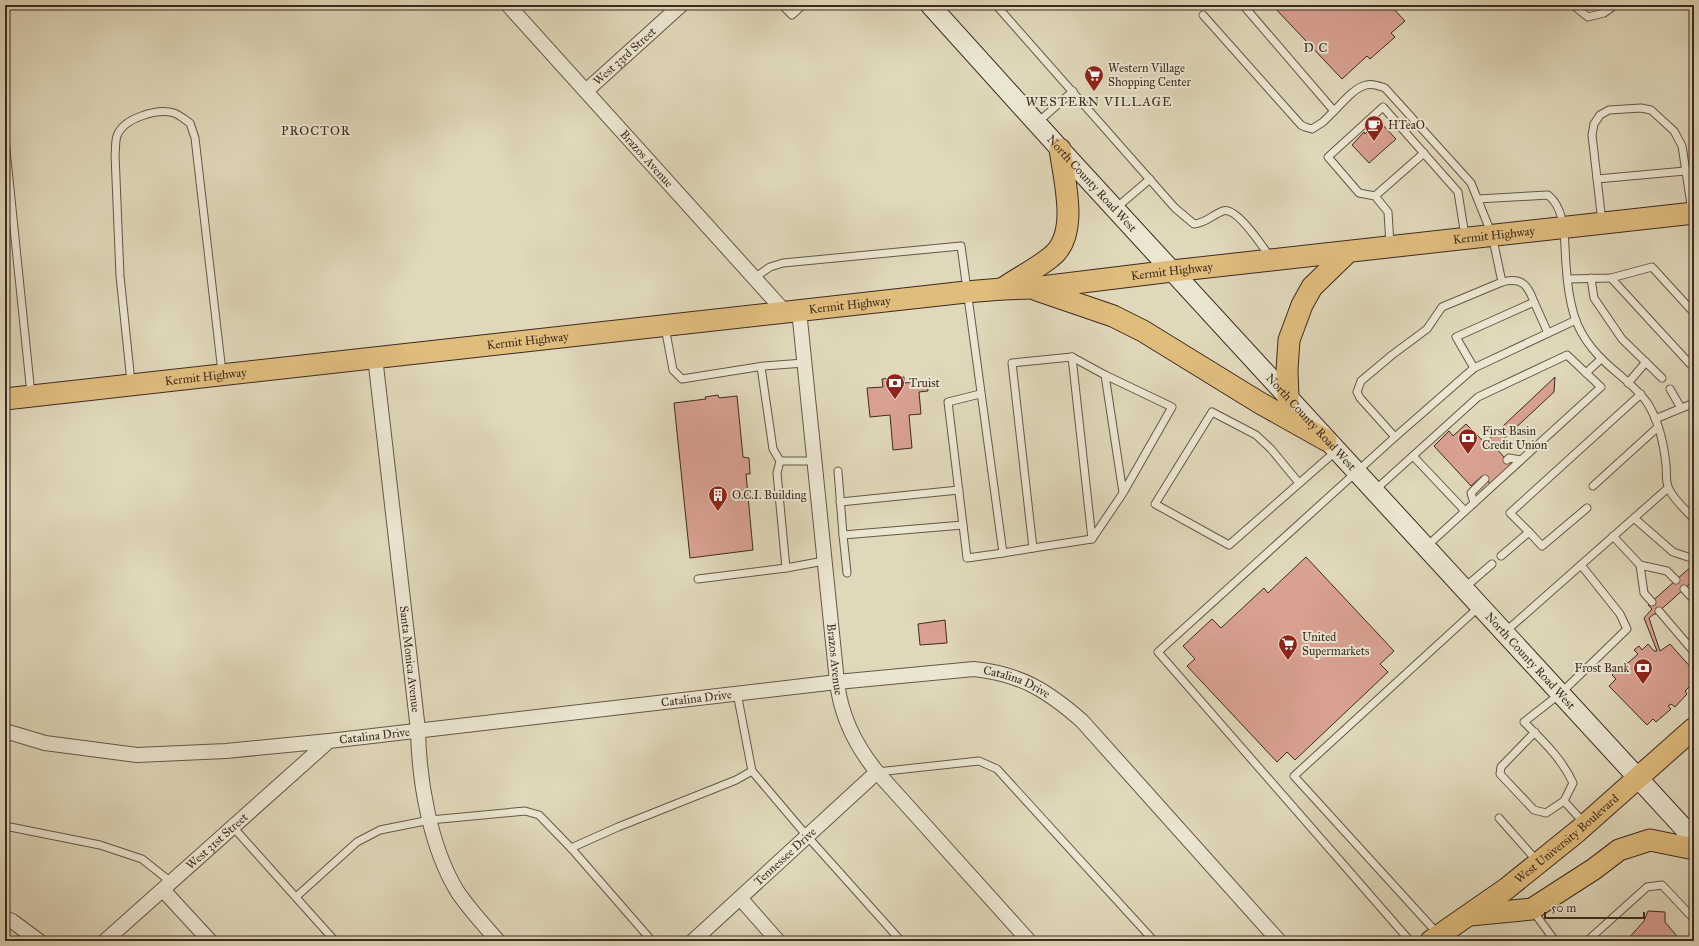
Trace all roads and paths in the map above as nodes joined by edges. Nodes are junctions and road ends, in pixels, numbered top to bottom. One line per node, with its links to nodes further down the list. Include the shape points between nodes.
1 (508, 5): 12 (street, Brazos Avenue)
2 (682, 5): 12 (street, West 33rd Street)
3 (782, 5): 4 (lane, via 792,15)
4 (803, 5)
5 (930, 5): 14 (main road, North County Road West)
6 (996, 5): 11 (lane)
7 (1243, 5): 13 (lane)
8 (1574, 5): 9 (lane, via 1588,17 1604,13)
9 (1615, 5)
10 (1203, 15): 13 (lane, via 1301,125 1312,129 1324,122)
11 (1073, 91): 14 (lane); 19 (lane)
12 (586, 92): 33 (street, Brazos Avenue)
13 (1334, 111): 22 (lane, via 1353,92 1366,85 1385,88 1471,183)
14 (1036, 124): 16 (main road, North County Road West)
15 (5, 140): 64 (lane)
16 (1060, 149): 23 (main road, North County Road West); 39 (main road, via 1069,211 1064,240 1052,256)
17 (1424, 153): 21 (lane); 21 (lane, via 1383,107 1328,157 1359,193); 28 (lane, via 1458,192)
18 (1686, 171): 20 (lane); 20 (lane, via 1682,146 1674,131 1651,110 1609,110 1600,115 1594,124 1592,136); 24 (lane)
19 (1150, 179): 23 (lane); 31 (lane, via 1175,208 1194,224 1229,210 1241,219)
20 (1597, 179): 25 (lane)
21 (1375, 196): 29 (lane, via 1388,212)
22 (1478, 200): 26 (lane, via 1548,195 1557,207); 27 (lane)
23 (1114, 209): 32 (main road, North County Road West)
24 (1693, 213): 25 (main road, Kermit Highway)
25 (1602, 223): 26 (main road, Kermit Highway)
26 (1563, 227): 27 (main road, Kermit Highway); 36 (lane)
27 (1492, 235): 28 (main road, Kermit Highway); 37 (lane)
28 (1465, 238): 29 (main road, Kermit Highway)
29 (1390, 247): 30 (main road, Kermit Highway)
30 (1348, 252): 31 (main road, Kermit Highway); 65 (main road, via 1312,287 1302,306 1289,340)
31 (1273, 260): 32 (main road, Kermit Highway)
32 (1172, 271): 38 (main road, Kermit Highway); 65 (main road, North County Road West)
33 (754, 278): 40 (lane, via 770,267 783,263 961,246); 42 (street, Brazos Avenue)
34 (1591, 278): 35 (lane); 36 (lane); 50 (lane, via 1594,298 1622,339)
35 (1611, 278): 43 (lane, via 1652,267); 52 (lane, via 1691,365)
36 (1568, 279): 44 (lane)
37 (1502, 282): 41 (lane, via 1512,279 1524,284); 71 (lane, via 1442,307 1428,329 1361,381 1357,392 1360,398)
38 (1033, 288): 39 (main road, Kermit Highway); 72 (main road, via 1113,316 1143,331)
39 (1002, 289): 40 (main road, Kermit Highway)
40 (966, 292): 42 (main road, Kermit Highway); 62 (lane)
41 (1534, 302): 46 (lane); 54 (lane, via 1456,337)
42 (792, 311): 45 (main road, Kermit Highway); 51 (street, Brazos Avenue)
43 (1694, 313)
44 (1576, 320): 46 (lane); 49 (lane, via 1588,344)
45 (665, 325): 47 (main road, Kermit Highway); 53 (lane, via 673,370 682,379)
46 (1548, 333): 54 (lane)
47 (375, 357): 56 (main road, Kermit Highway); 123 (street, Santa Monica Avenue)
48 (1072, 357): 57 (lane); 97 (lane); 99 (lane, via 1012,363)
49 (1601, 359): 55 (lane); 59 (lane)
50 (1646, 362): 58 (lane); 59 (lane)
51 (804, 363): 53 (lane); 77 (street, Brazos Avenue)
52 (1694, 365)
53 (761, 367): 76 (lane, via 772,449)
54 (1474, 368): 71 (lane)
55 (1586, 373): 73 (lane, via 1567,355 1478,397); 75 (lane, via 1601,387)
56 (222, 375): 60 (main road, Kermit Highway); 60 (lane, via 194,138 190,123 176,114 163,112 143,115 129,122 117,135 115,154 120,276)
57 (1106, 375): 86 (lane); 86 (lane, via 1172,407)
58 (1662, 378)
59 (1628, 382): 63 (lane)
60 (132, 385): 64 (main road, Kermit Highway)
61 (1670, 389): 68 (lane)
62 (980, 394): 84 (lane, via 948,402); 100 (lane)
63 (1641, 394): 69 (lane); 94 (lane, via 1510,513)
64 (31, 396): 66 (main road, Kermit Highway)
65 (1288, 398): 72 (main road, North County Road West)
66 (5, 399)
67 (1694, 403): 68 (lane)
68 (1681, 408): 69 (lane)
69 (1655, 419): 70 (lane)
70 (1658, 427): 82 (lane); 83 (lane, via 1666,462)
71 (1395, 437): 79 (lane)
72 (1331, 445): 79 (main road, North County Road West); 81 (lane)
73 (1413, 456): 85 (lane); 90 (lane)
74 (1506, 460): 75 (lane)
75 (1521, 460): 88 (lane)
76 (780, 461): 77 (lane); 107 (lane, via 777,473)
77 (814, 461): 103 (street, Brazos Avenue)
78 (838, 471): 87 (lane)
79 (1356, 472): 85 (main road, North County Road West); 163 (lane, via 1158,652)
80 (1485, 479): 88 (lane, via 1471,493)
81 (1299, 484): 81 (lane, via 1229,545 1155,504 1212,412 1256,435 1271,449)
82 (1592, 486)
83 (1668, 488): 91 (lane); 92 (lane, via 1672,496)
84 (959, 490): 87 (lane); 93 (lane)
85 (1374, 491): 98 (main road, North County Road West)
86 (1123, 493): 97 (lane)
87 (840, 502): 95 (lane)
88 (1474, 503): 90 (lane)
89 (1587, 508): 94 (lane, via 1542,546)
90 (1465, 511): 98 (lane)
91 (1634, 518): 96 (lane); 102 (lane, via 1673,552)
92 (1694, 519)
93 (963, 526): 95 (lane); 100 (lane, via 967,558)
94 (1528, 532): 101 (lane)
95 (843, 535): 108 (lane)
96 (1613, 536): 105 (lane); 106 (lane)
97 (1092, 539): 99 (lane)
98 (1426, 547): 111 (main road, North County Road West)
99 (1033, 548): 100 (lane)
100 (1003, 553)
101 (1501, 556)
102 (1694, 559)
103 (824, 561): 107 (lane); 119 (street, Brazos Avenue)
104 (1492, 564): 111 (lane)
105 (1581, 565): 117 (lane); 120 (lane, via 1620,614 1627,630)
106 (1640, 565): 110 (lane, via 1667,571); 114 (lane, via 1644,593)
107 (786, 568): 109 (lane)
108 (847, 574)
109 (698, 579)
110 (1676, 580)
111 (1464, 588): 115 (main road, North County Road West)
112 (1684, 589): 113 (lane)
113 (1694, 600)
114 (1652, 602)
115 (1480, 606): 117 (main road, North County Road West); 150 (lane, via 1294,776)
116 (1659, 611): 118 (lane)
117 (1505, 632): 120 (main road, North County Road West)
118 (1694, 652)
119 (837, 682): 121 (street, Catalina Drive); 128 (street, Brazos Avenue, via 845,719 855,742); 162 (street, Catalina Drive, via 974,669 1011,676 1037,687 1061,702 1082,721)
120 (1561, 693): 125 (lane, via 1524,722); 130 (main road, North County Road West)
121 (737, 694): 123 (street, Catalina Drive); 127 (lane)
122 (1694, 728): 130 (main road, West University Boulevard)
123 (418, 730): 126 (street, Catalina Drive); 134 (street, Santa Monica Avenue, via 419,760)
124 (5, 731): 126 (street, Catalina Drive, via 44,742 137,755 226,751)
125 (1535, 732): 132 (lane, via 1567,770 1573,783); 132 (lane, via 1501,767 1500,774 1534,810 1546,813)
126 (329, 741): 137 (street, West 31st Street)
127 (752, 771): 138 (lane); 140 (lane, via 736,780)
128 (877, 772): 138 (street, Tennessee Drive); 160 (street, Brazos Avenue); 161 (lane, via 979,761 997,769)
129 (1694, 776): 131 (lane)
130 (1638, 777): 135 (main road, West University Boulevard); 139 (main road, North County Road West)
131 (1694, 783)
132 (1564, 801): 135 (lane)
133 (1499, 818): 142 (lane)
134 (430, 820): 140 (lane, via 525,811 539,815); 144 (lane, via 380,830 357,842); 155 (street, Santa Monica Avenue, via 446,869 458,892)
135 (1585, 825): 142 (main road, West University Boulevard)
136 (5, 826): 143 (lane, via 100,845 142,859)
137 (233, 827): 143 (street, West 31st Street); 144 (lane)
138 (807, 836): 145 (street, Tennessee Drive); 159 (lane)
139 (1694, 839)
140 (571, 848): 156 (lane)
141 (1694, 850): 146 (main road, via 1650,840 1619,850)
142 (1538, 863): 147 (main road, West University Boulevard, via 1506,890)
143 (167, 886): 152 (street, West 31st Street); 153 (street)
144 (296, 897): 154 (lane)
145 (740, 898): 157 (street, Tennessee Drive); 158 (street)
146 (1532, 909): 147 (main road); 164 (lane)
147 (1468, 916): 150 (main road, West University Boulevard)
148 (5, 918): 151 (street)
149 (1694, 919): 165 (lane, via 1662,885 1647,887)
150 (1435, 938)
151 (39, 941)
152 (105, 941)
153 (210, 941)
154 (335, 941)
155 (498, 941)
156 (652, 941)
157 (693, 941)
158 (778, 941)
159 (901, 941)
160 (1029, 941)
161 (1154, 941)
162 (1279, 941)
163 (1410, 941)
164 (1554, 941)
165 (1586, 941)

